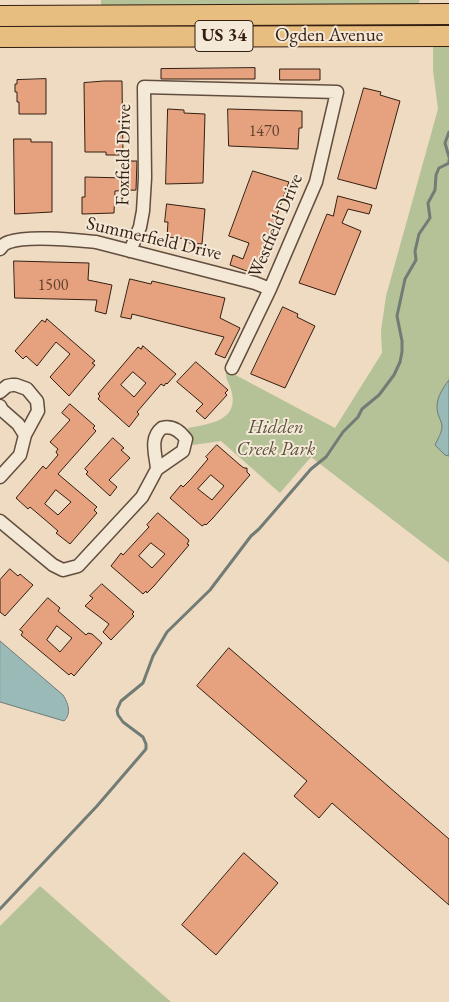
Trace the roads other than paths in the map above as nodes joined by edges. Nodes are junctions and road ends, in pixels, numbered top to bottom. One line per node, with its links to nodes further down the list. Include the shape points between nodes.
1 (449, 14): 2 (main road, Ogden Avenue / US 34)
2 (0, 16)
3 (449, 36): 4 (main road, Ogden Avenue / US 34)
4 (0, 37)
5 (337, 92): 7 (street, Foxfield Drive, via 144,87 143,210); 8 (street, Westfield Drive, via 316,182)
6 (0, 247): 7 (street, Summerfield Drive, via 16,241 70,239)
7 (130, 251): 8 (street, Summerfield Drive)
8 (270, 289): 9 (street, Westfield Drive)
9 (232, 368)
10 (0, 392): 12 (street, via 16,384 28,390 37,401 38,411)
11 (0, 406): 12 (street)
12 (25, 435): 14 (street, via 20,455)
13 (157, 469): 15 (street, via 142,497 78,566 63,570 53,565)
14 (0, 477)
15 (0, 521)

